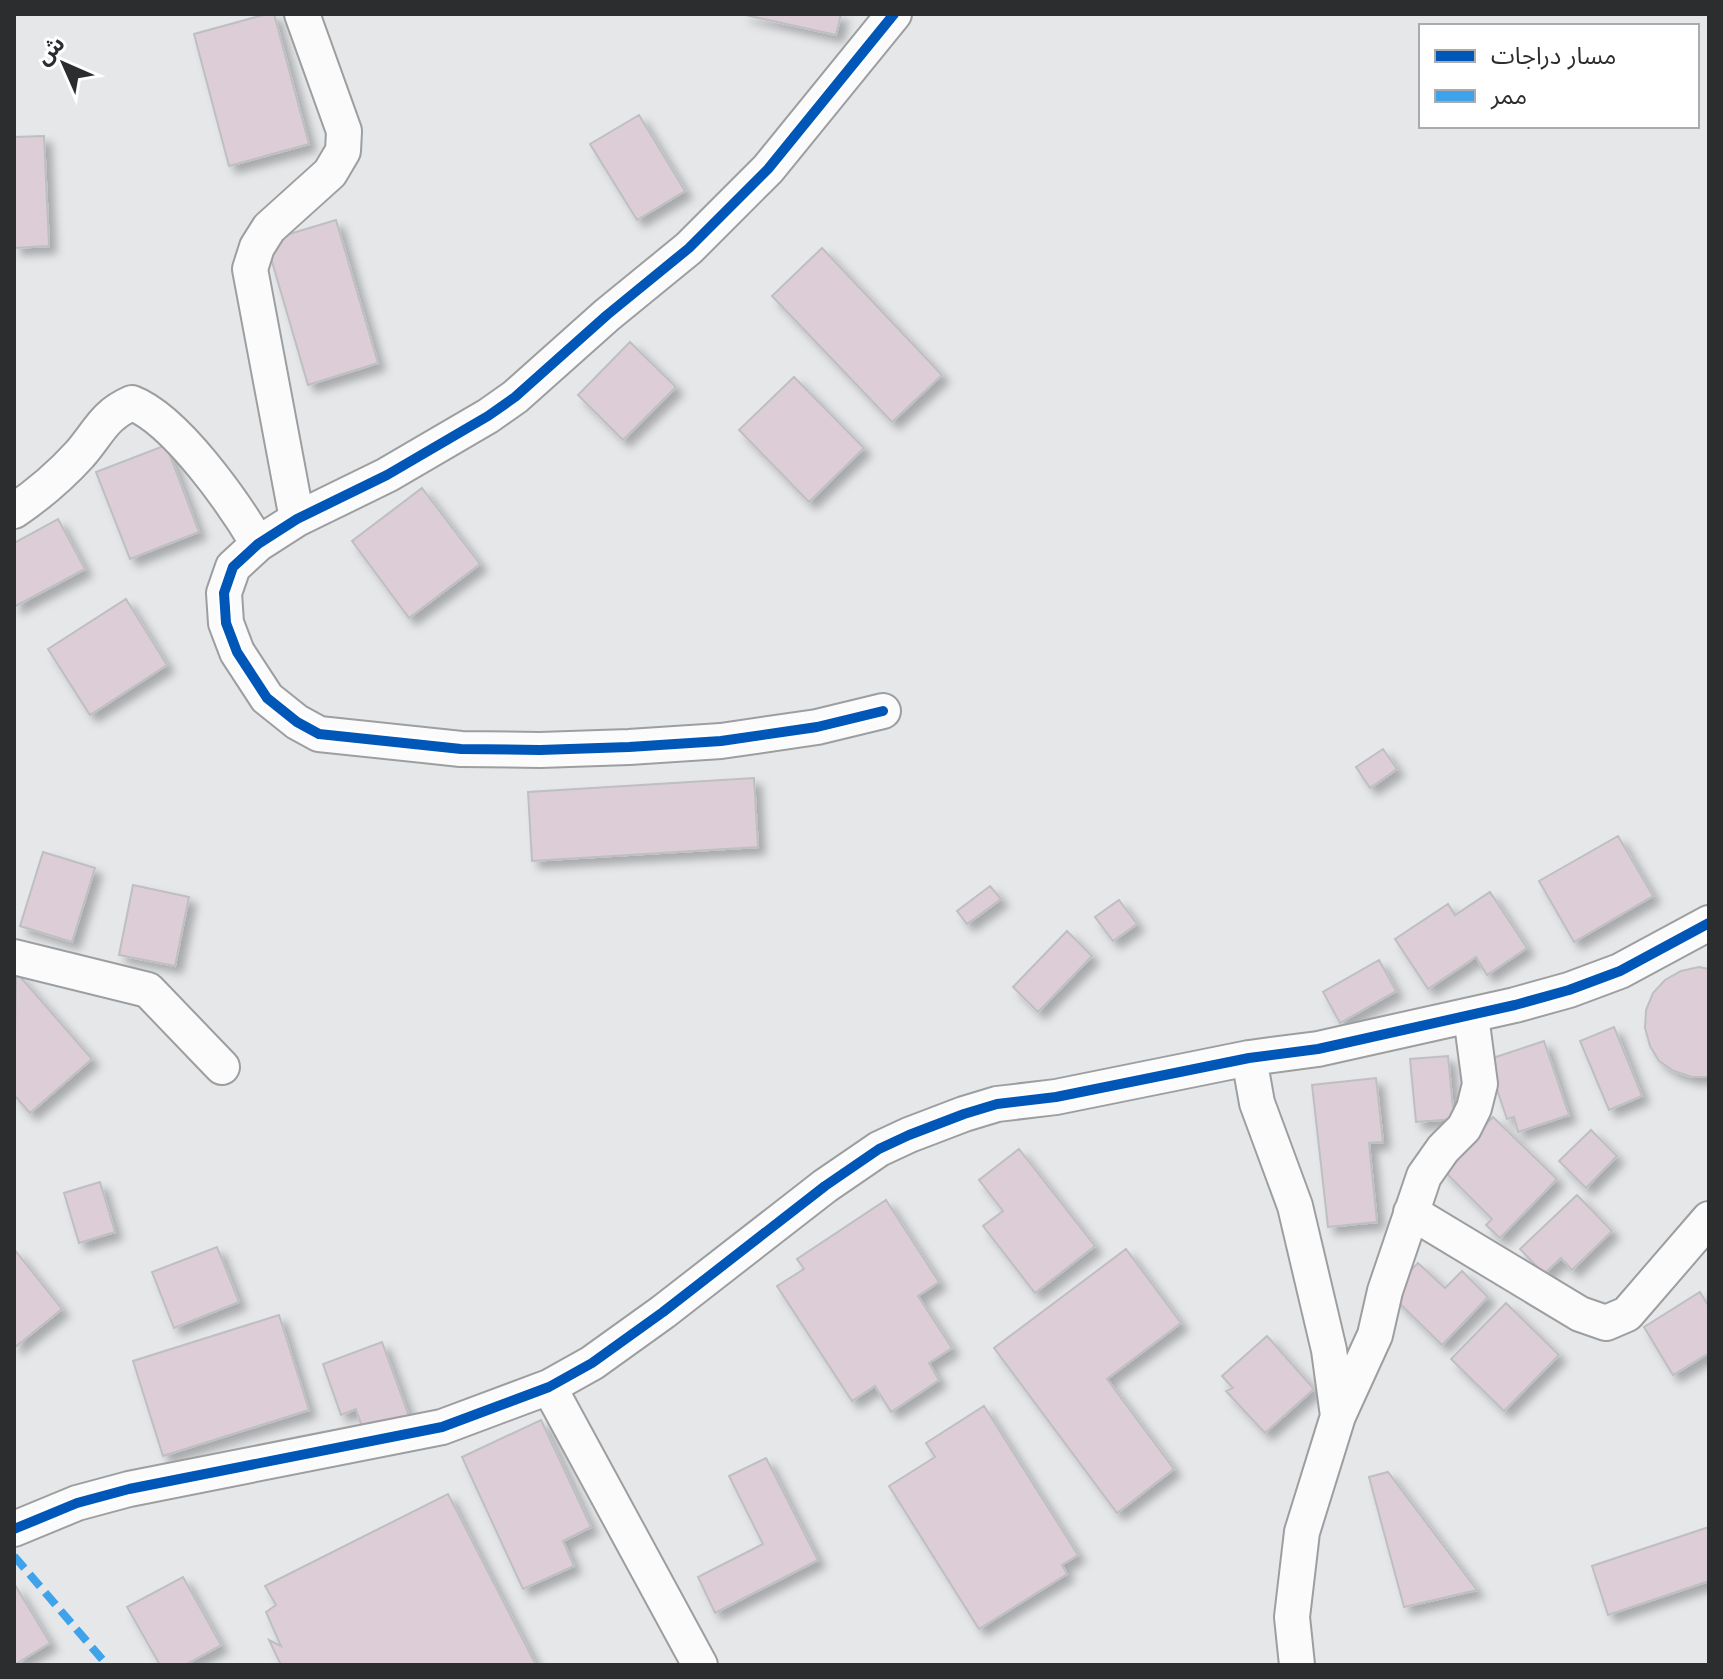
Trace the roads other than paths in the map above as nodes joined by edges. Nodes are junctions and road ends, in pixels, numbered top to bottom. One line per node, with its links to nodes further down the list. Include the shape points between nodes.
1 (302, 14): 4 (street, via 344,131 343,151 330,173 269,228 250,269)
2 (894, 14): 4 (street, via 768,169 689,248 515,397 387,475)
3 (14, 511): 5 (street, via 49,486 114,411 132,403 148,409 188,449)
4 (297, 519): 5 (street)
5 (258, 544): 6 (street, via 233,567 224,593 226,623 237,652 267,698 319,734 461,749 629,747 721,741)
6 (883, 711)
7 (1709, 923): 9 (street, via 1620,971)
8 (14, 957): 11 (street, via 148,990)
9 (1471, 1016): 10 (street); 12 (street, via 1480,1084 1474,1108 1424,1176)
10 (1249, 1058): 14 (street, via 1144,1082 997,1104 879,1149 616,1346); 15 (street, via 1257,1103 1295,1206 1329,1350)
11 (222, 1067)
12 (1411, 1212): 13 (street, via 1580,1314 1606,1323 1627,1314); 15 (street, via 1375,1335)
13 (1709, 1219)
14 (549, 1387): 16 (street, via 442,1427 129,1489); 17 (street)
15 (1338, 1416): 18 (street, via 1302,1532 1292,1617)
16 (14, 1529)
17 (700, 1665)
18 (1297, 1665)

